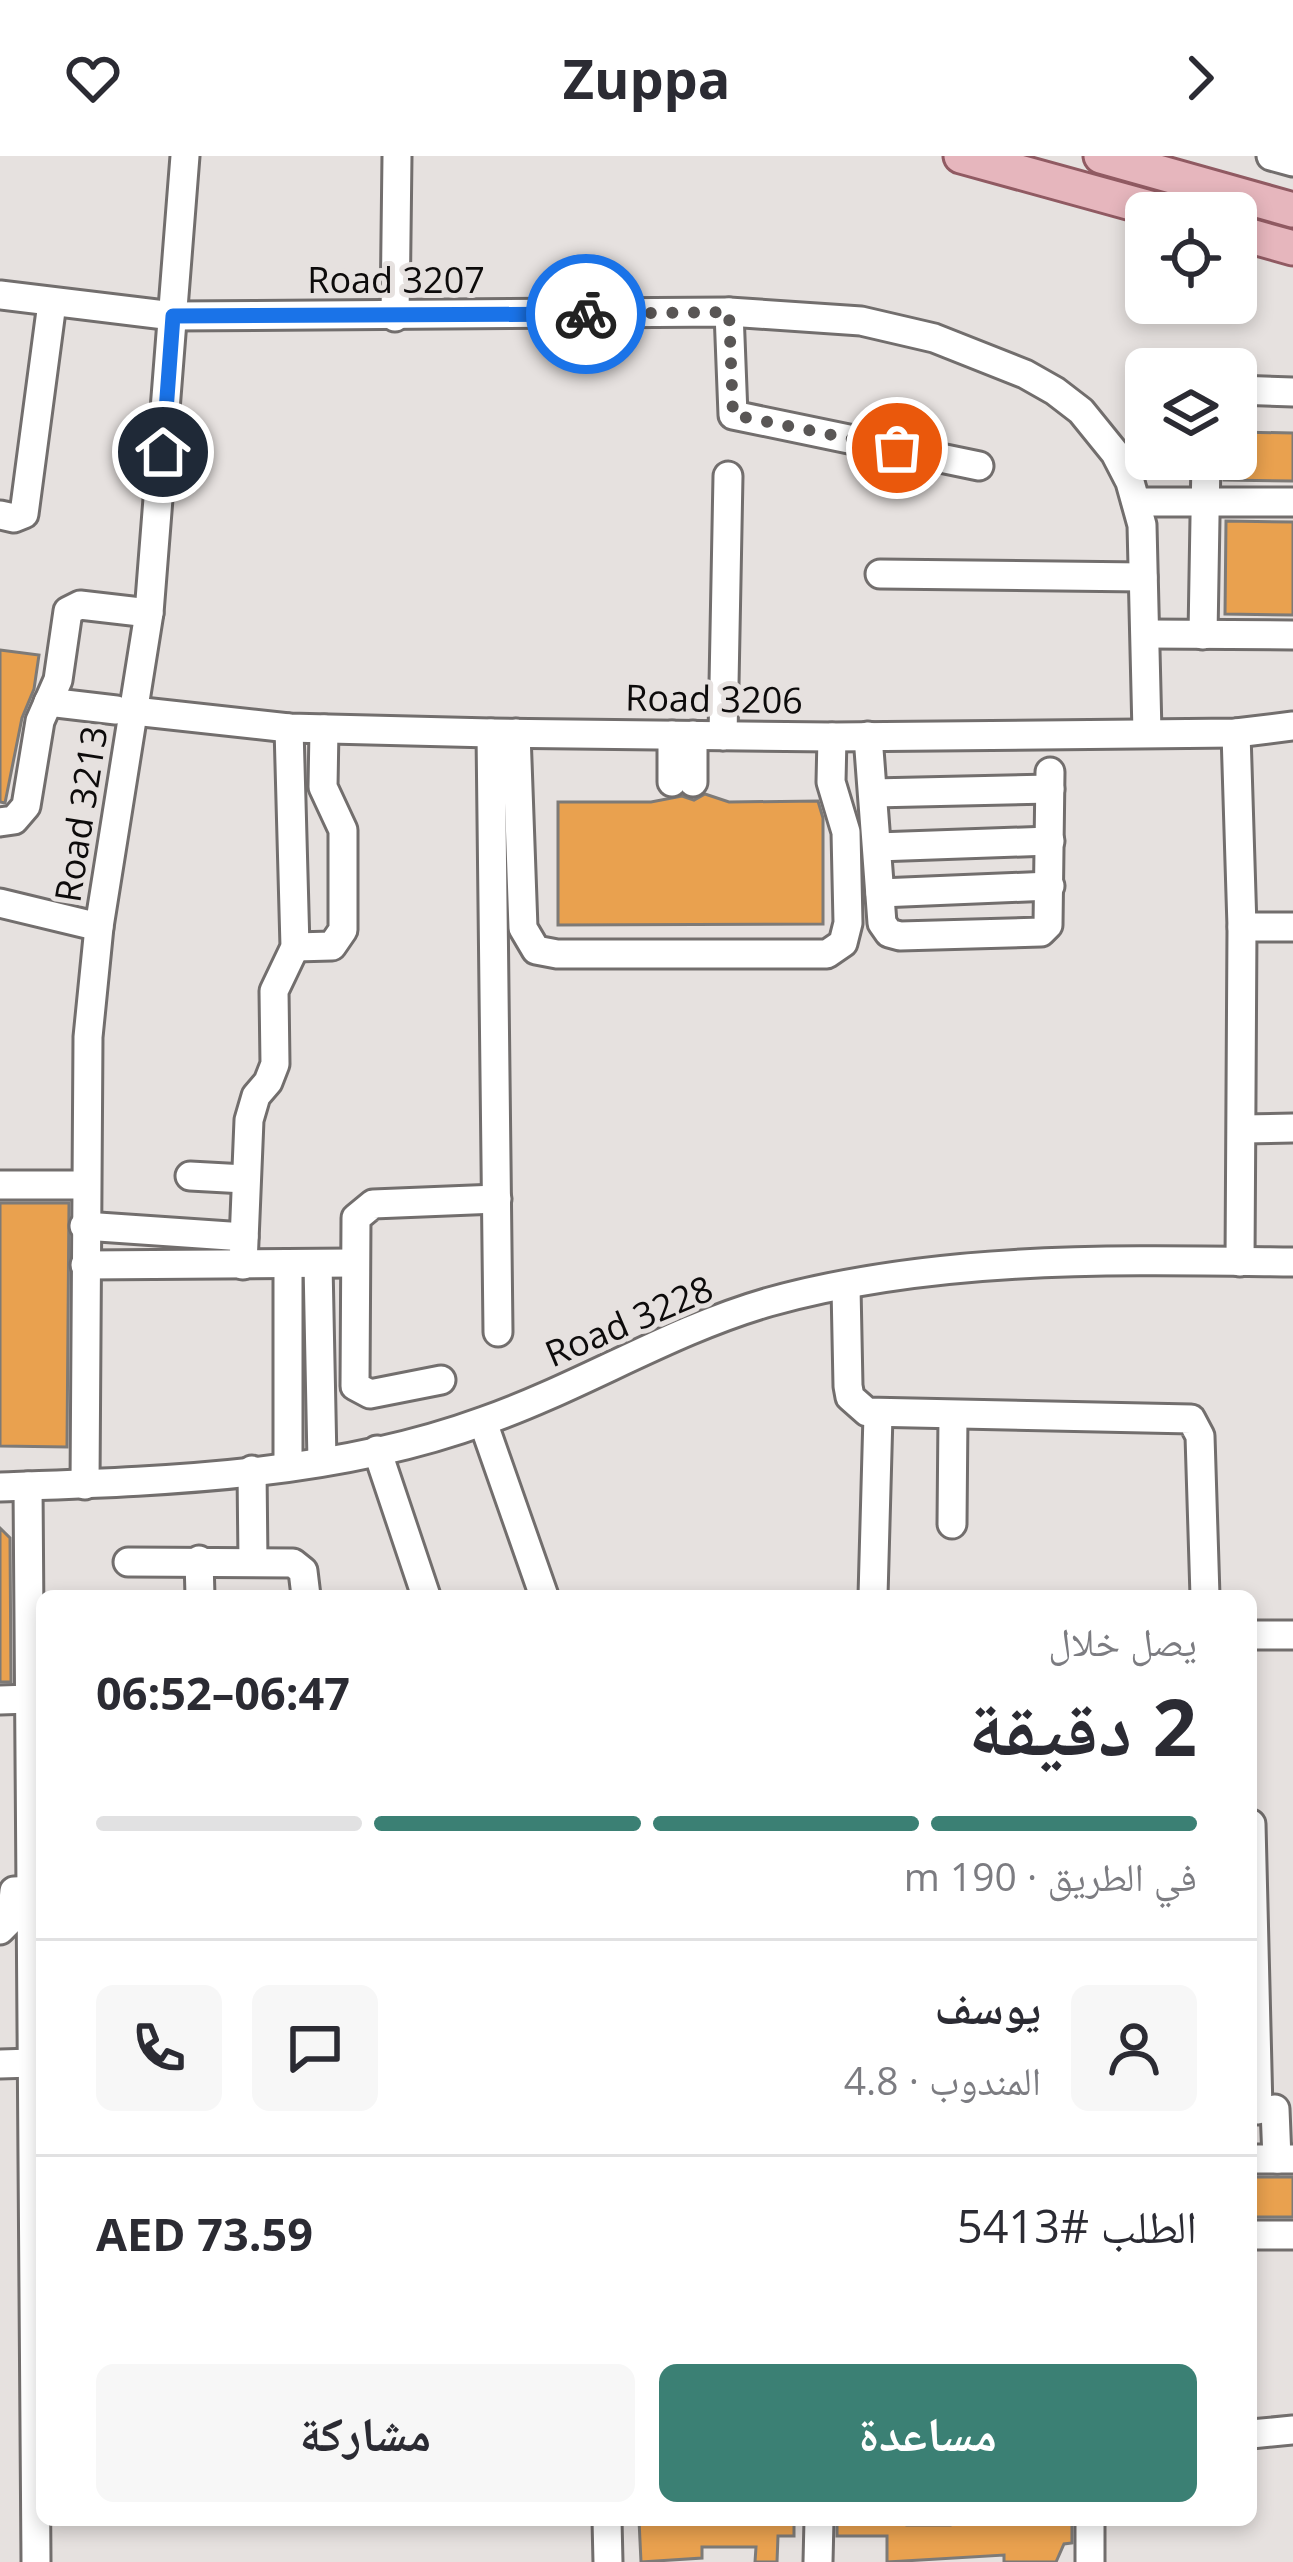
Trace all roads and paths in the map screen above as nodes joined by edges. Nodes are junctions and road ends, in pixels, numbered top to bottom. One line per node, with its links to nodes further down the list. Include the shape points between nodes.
1 (185, 156): 16 (street, Road 3213)
2 (397, 156): 17 (street)
3 (961, 156): 7 (main road)
4 (1101, 156): 8 (main road)
5 (1271, 156): 6 (street)
6 (1293, 162)
7 (1125, 201)
8 (1293, 210)
9 (1257, 239): 11 (main road)
10 (1257, 244): 12 (street)
11 (1293, 248)
12 (1293, 262)
13 (0, 295): 14 (street, Road 3207)
14 (52, 303): 16 (street, Road 3207); 26 (street, via 24,514)
15 (729, 312): 17 (street, Road 3207); 20 (street, via 733,415); 23 (street, Road 3207, via 884,325 1025,374 1100,431)
16 (173, 316): 17 (street, Road 3207); 29 (street, Road 3213)
17 (395, 316)
18 (1257, 391): 19 (street)
19 (1293, 392)
20 (979, 466)
21 (728, 476): 42 (street)
22 (1206, 480): 24 (street)
23 (1136, 502): 24 (street); 28 (street, Road 3207)
24 (1205, 502): 25 (street); 32 (street)
25 (1293, 502)
26 (0, 515)
27 (880, 574): 28 (street)
28 (1144, 577): 30 (street, Road 3207)
29 (149, 614): 33 (street, via 68,610); 34 (street, Road 3213)
30 (1148, 634): 32 (street); 39 (street, Road 3207)
31 (1293, 634): 32 (street)
32 (1203, 635)
33 (48, 702): 34 (street, Road 3206); 47 (street, via 26,806)
34 (125, 710): 36 (street, Road 3206); 53 (street, Road 3213, via 123,781)
35 (1293, 726): 40 (street, Road 3206)
36 (289, 728): 37 (street, Road 3206); 56 (street)
37 (324, 729): 38 (street, Road 3206); 56 (street, via 323,787 343,826 343,930 332,946)
38 (503, 733): 41 (street, Road 3206); 44 (street, via 523,928 536,950 557,954 837,949 847,933 847,855 831,782); 63 (street)
39 (1147, 733): 40 (street, Road 3206); 43 (street, Road 3206)
40 (1237, 733): 54 (street)
41 (682, 735): 42 (street, Road 3206); 45 (street)
42 (723, 736): 44 (street, Road 3206)
43 (868, 736): 44 (street, Road 3206); 46 (street)
44 (832, 737)
45 (683, 782)
46 (873, 793): 48 (street, via 1050,781); 49 (street)
47 (0, 822)
48 (1050, 841): 49 (street); 50 (street)
49 (877, 847): 51 (street)
50 (1051, 886): 51 (street); 51 (street, via 1051,915 1041,932 901,936 883,923)
51 (880, 893)
52 (0, 903): 53 (street)
53 (99, 927): 62 (street, Road 3213)
54 (1242, 927): 55 (street); 58 (street)
55 (1293, 927)
56 (295, 947): 60 (street, via 274,992 274,1064 251,1108)
57 (1293, 1128): 58 (street)
58 (1243, 1129): 66 (street)
59 (190, 1176): 60 (street)
60 (245, 1179): 65 (street)
61 (0, 1185): 62 (street)
62 (84, 1185): 64 (street, Road 3213)
63 (497, 1199): 68 (street, via 366,1207 354,1225); 73 (street)
64 (84, 1226): 65 (street); 71 (street, Road 3213)
65 (243, 1251): 69 (street); 71 (street)
66 (1240, 1262): 67 (street, Road 3228); 72 (street, Road 3228, via 1001,1264)
67 (1293, 1262)
68 (353, 1263): 70 (street); 74 (street, via 355,1386 370,1394)
69 (288, 1264): 70 (street); 80 (street)
70 (318, 1264): 79 (street)
71 (85, 1265): 82 (street, Road 3213)
72 (845, 1287): 75 (street, via 848,1386 857,1406); 77 (street, Road 3228, via 768,1303)
73 (497, 1332)
74 (441, 1380)
75 (878, 1415): 76 (street); 92 (street)
76 (953, 1415): 84 (street); 93 (street, via 1191,1419 1200,1436)
77 (483, 1422): 78 (street, Road 3228); 91 (street)
78 (377, 1450): 79 (street, Road 3228); 90 (street)
79 (322, 1461): 80 (street, Road 3228)
80 (288, 1466): 81 (street, Road 3228)
81 (252, 1470): 82 (street, Road 3228); 87 (street)
82 (85, 1485): 83 (street, Road 3228)
83 (14, 1486): 97 (street)
84 (952, 1524)
85 (199, 1560): 86 (street); 87 (street); 88 (street)
86 (128, 1562)
87 (253, 1562): 89 (street, via 299,1566)
88 (200, 1590)
89 (306, 1590)
90 (424, 1590)
91 (542, 1590)
92 (873, 1590)
93 (1204, 1590)
94 (1257, 1635): 95 (street)
95 (1293, 1635)
96 (0, 1700): 97 (street)
97 (30, 1707): 98 (street); 99 (street)
98 (0, 1717)
99 (36, 1747): 100 (street)
100 (36, 1886): 102 (street, via 14,1891 11,1919); 103 (street)
101 (1257, 1919): 105 (street)
102 (0, 1930)
103 (33, 2063): 104 (street); 107 (street)
104 (0, 2064)
105 (1269, 2109): 106 (street)
106 (1274, 2159)
107 (36, 2180)
108 (1257, 2235): 109 (street)
109 (1293, 2235)
110 (1293, 2430): 111 (street)
111 (1257, 2433)
112 (36, 2496): 116 (street)
113 (608, 2526): 117 (street)
114 (819, 2526): 118 (street)
115 (1090, 2526): 119 (street)
116 (35, 2562)
117 (608, 2562)
118 (818, 2562)
119 (1090, 2562)

